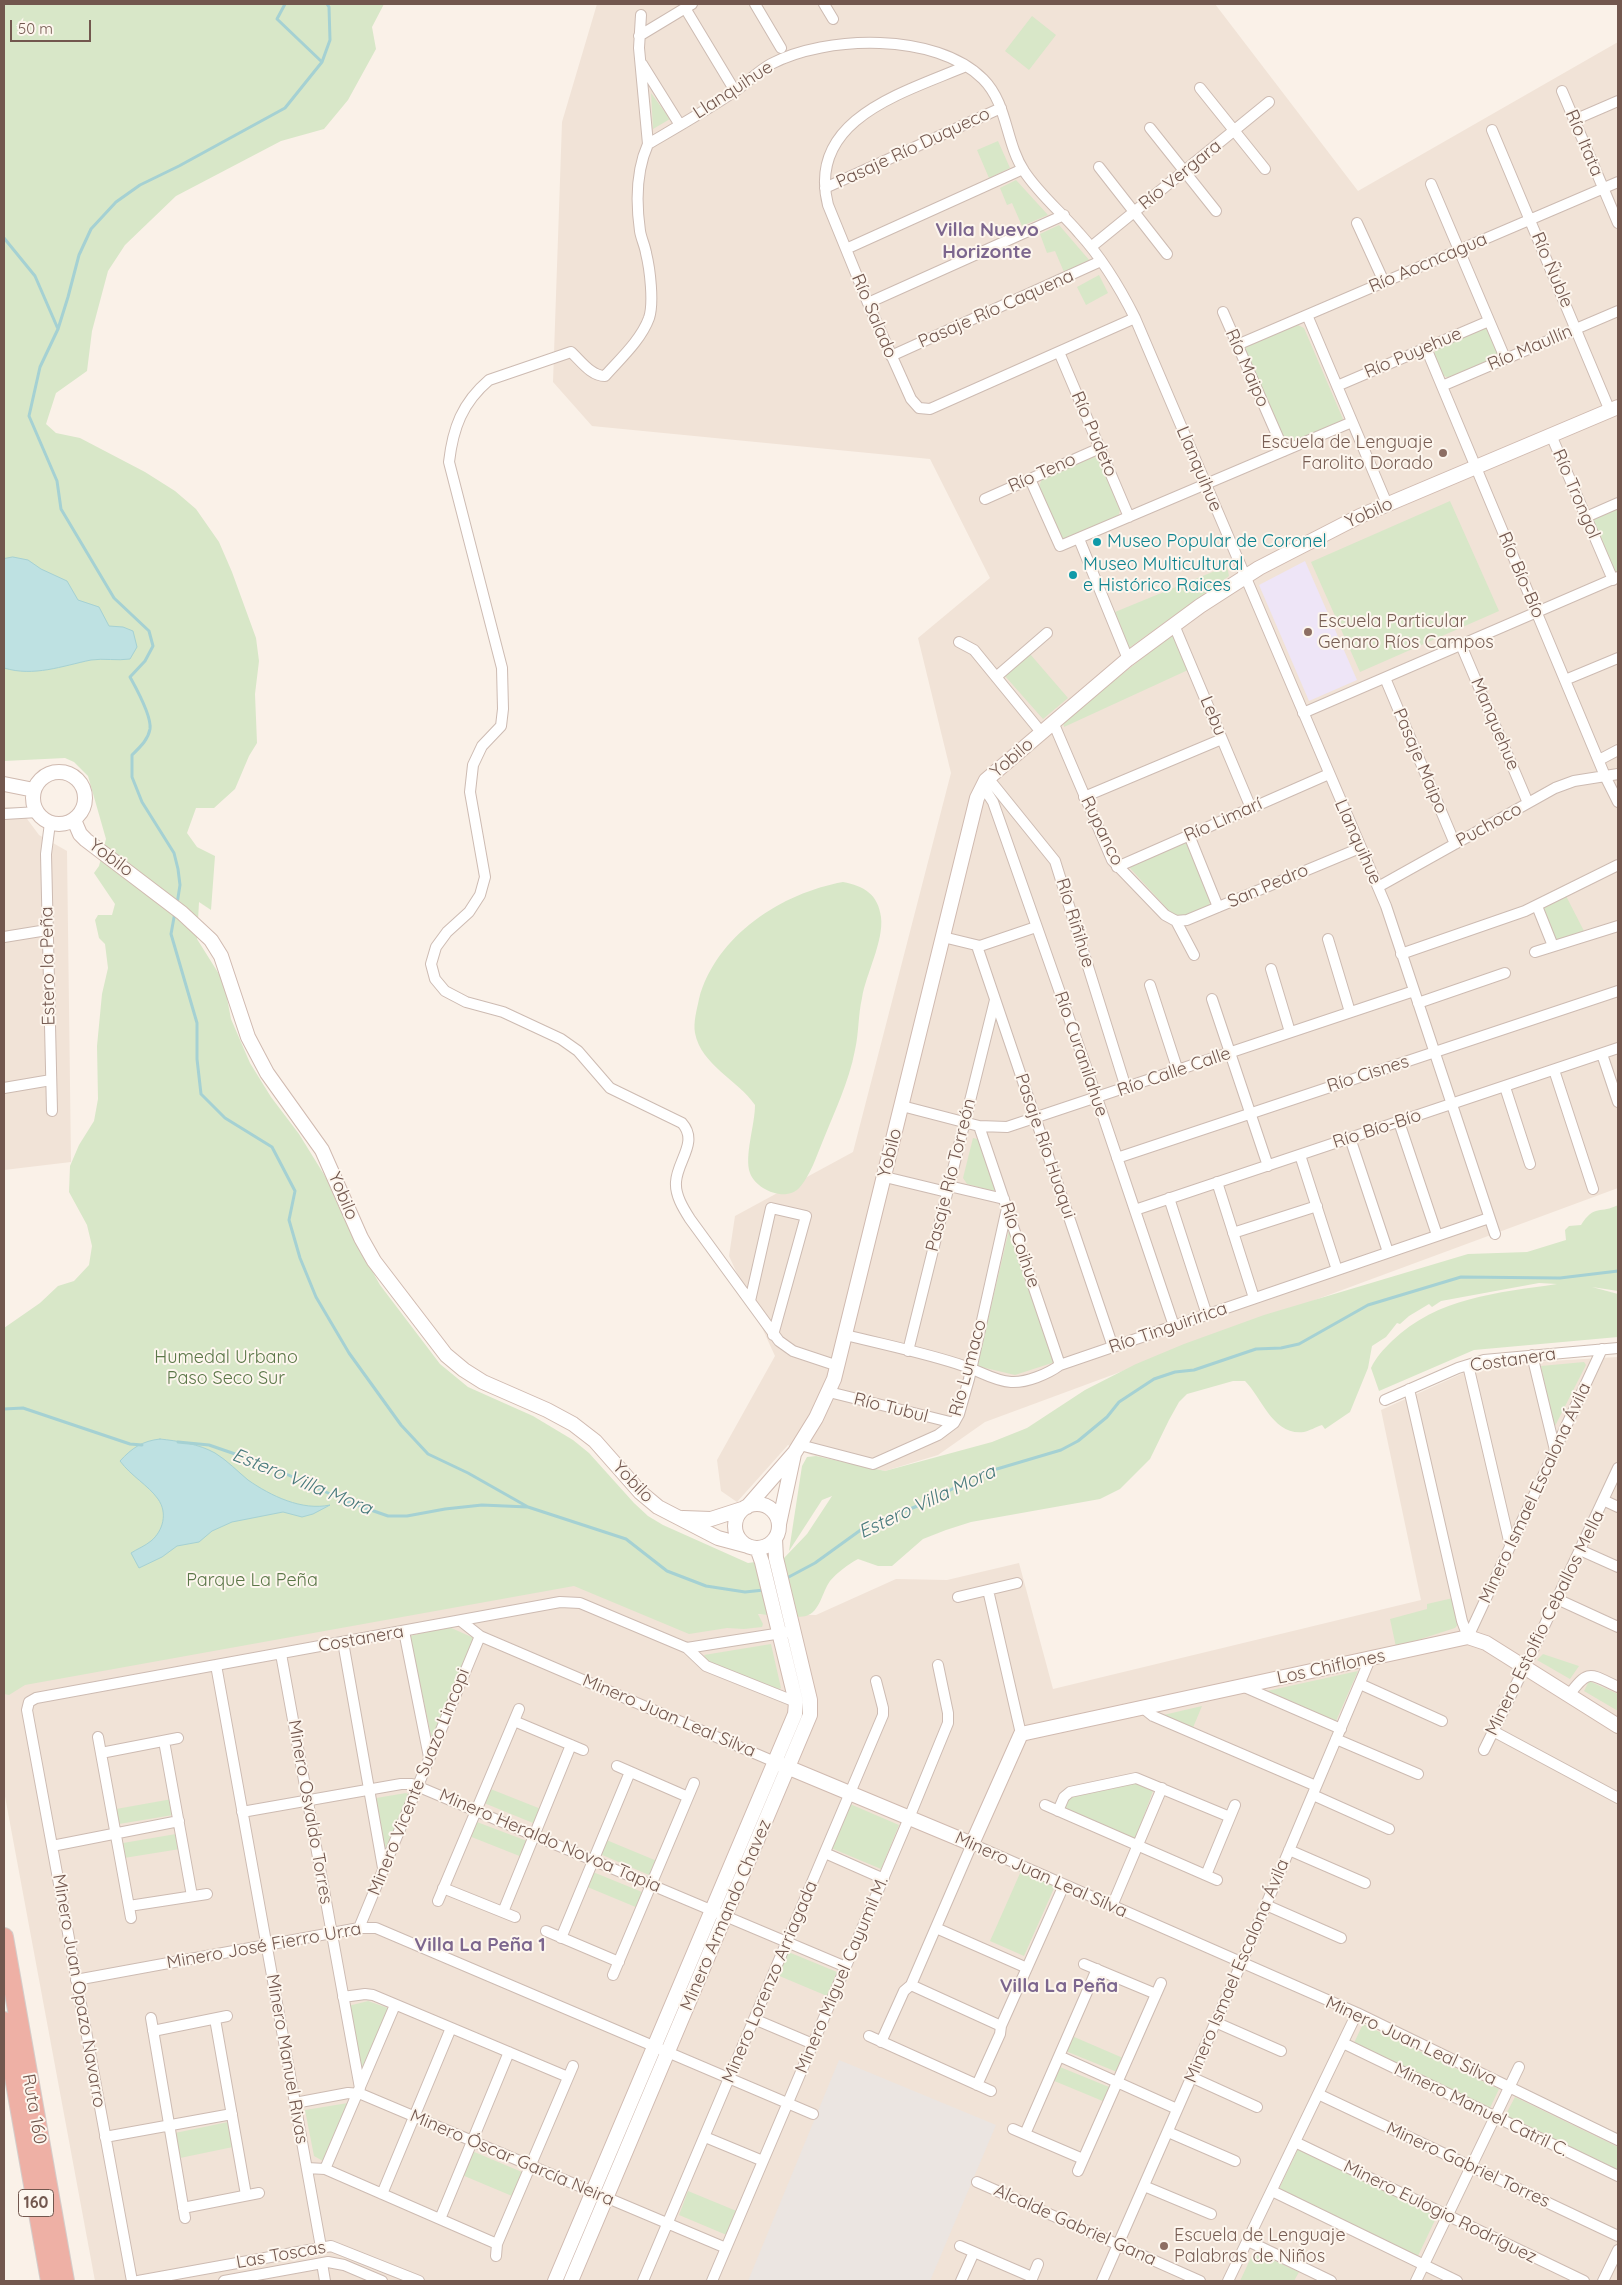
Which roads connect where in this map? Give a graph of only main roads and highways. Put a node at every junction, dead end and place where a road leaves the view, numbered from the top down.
1 (1614, 409) edge
2 (4, 784) edge
3 (34, 790) junction
4 (74, 820) junction
5 (797, 1449) junction
6 (744, 1508) junction
7 (674, 1516) junction
8 (779, 1524) junction
9 (775, 1539) junction
10 (752, 1547) junction
11 (1618, 1726) edge
12 (775, 1762) junction
13 (789, 1768) junction
14 (972, 1844) joint
15 (4, 1937) edge
16 (4, 2021) edge
17 (50, 2281) edge
18 (65, 2281) edge
19 (555, 2281) edge
20 (571, 2281) edge

1 - 5 main road, Yobilo
2 - 3 main road
3 - 4 main road
3 - 4 main road
4 - 7 main road, Yobilo
5 - 6 main road, Yobilo
5 - 8 main road, Yobilo
6 - 7 main road, Yobilo
6 - 8 main road, Yobilo
6 - 10 main road, Yobilo
7 - 10 main road, Yobilo
8 - 9 main road, Yobilo
9 - 10 main road
9 - 13 main road, Minero Armando Chavez
10 - 12 main road, Minero Armando Chavez
11 - 14 main road, Los Chiflones
12 - 13 main road, Minero Juan Leal Silva
12 - 19 main road, Minero Armando Chavez
13 - 14 main road, Minero Juan Leal Silva
13 - 20 main road, Minero Armando Chavez
15 - 18 highway, Ruta 160 / 160
16 - 17 highway, Ruta 160 / 160

